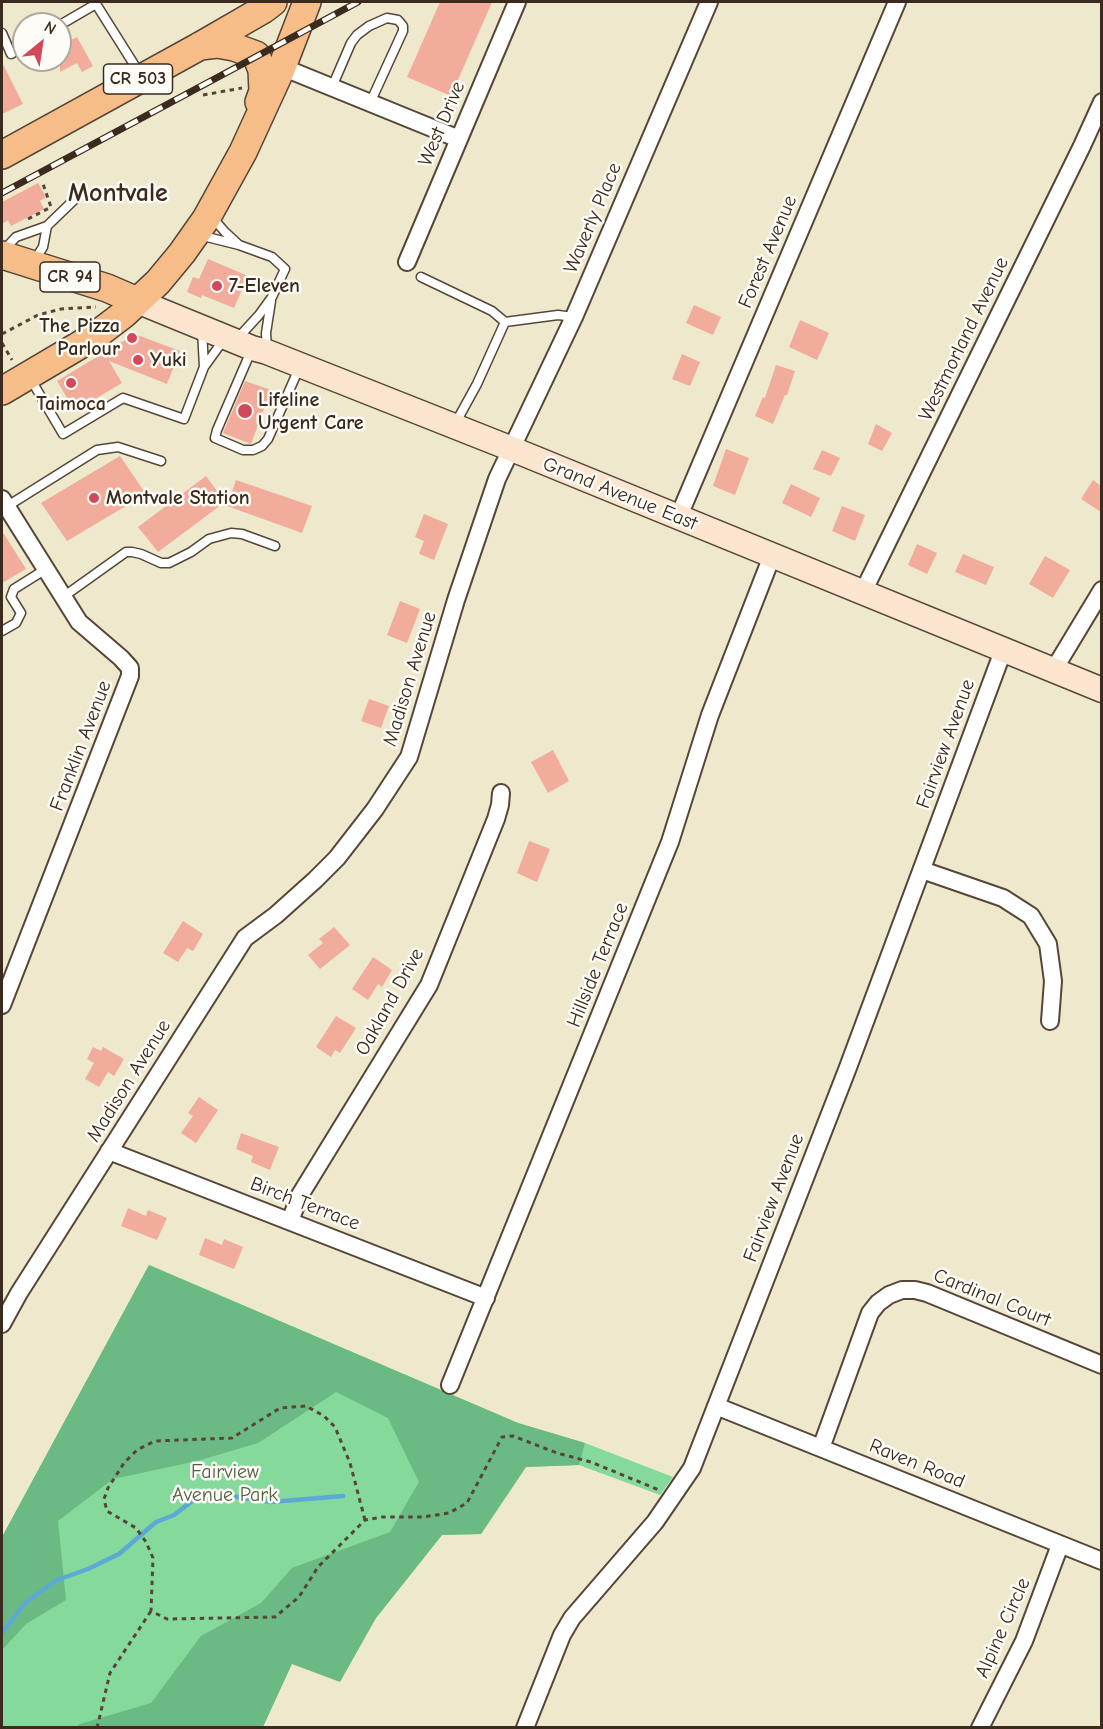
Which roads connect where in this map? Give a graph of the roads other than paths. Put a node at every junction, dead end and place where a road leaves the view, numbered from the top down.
1 (273, 2) edge
2 (307, 2) edge
3 (517, 2) edge
4 (709, 2) edge
5 (897, 2) edge
6 (72, 18) edge
7 (2, 33) edge
8 (200, 46) junction
9 (12, 54) edge
10 (255, 56) junction
11 (282, 67) junction
12 (142, 77) junction
13 (332, 87) junction
14 (1101, 102) edge
15 (370, 103) junction
16 (459, 139) junction
17 (7, 149) edge
18 (243, 152) junction
19 (75, 199) dead end
20 (202, 224) junction
21 (47, 226) junction
22 (239, 245) junction
23 (2, 254) edge
24 (407, 262) dead end
25 (31, 265) junction
26 (421, 277) dead end
27 (272, 297) junction
28 (137, 301) junction
29 (574, 317) junction
30 (505, 322) junction
31 (202, 327) junction
32 (245, 345) junction
33 (300, 366) junction
34 (204, 367) junction
35 (20, 368) junction
36 (2, 391) edge
37 (453, 427) junction
38 (512, 449) junction
39 (161, 461) dead end
40 (4, 503) edge
41 (678, 518) junction
42 (275, 546) dead end
43 (772, 556) junction
44 (46, 569) junction
45 (1101, 590) edge
46 (862, 594) junction
47 (63, 597) junction
48 (2, 632) edge
49 (1003, 651) junction
50 (1053, 671) junction
51 (1101, 690) edge
52 (501, 793) dead end
53 (922, 870) junction
54 (2, 1005) edge
55 (1050, 1022) dead end
56 (110, 1151) junction
57 (290, 1221) junction
58 (486, 1298) junction
59 (2, 1323) edge
60 (1101, 1365) edge
61 (450, 1385) dead end
62 (716, 1406) junction
63 (821, 1448) junction
64 (1060, 1545) junction
65 (1101, 1561) edge
66 (525, 1728) edge
67 (980, 1728) edge

1 - 8 main road, CR 503
2 - 11 main road
3 - 16 street, West Drive
4 - 29 street, Waverly Place
5 - 41 street, Forest Avenue
6 - 12 lane
7 - 9 lane
8 - 10 main road
8 - 12 main road, CR 503
10 - 11 main road
10 - 18 main road
11 - 13 street
11 - 18 main road
12 - 17 main road, CR 503
13 - 15 street
13 - 15 lane
14 - 46 street, Westmorland Avenue
15 - 16 street
16 - 24 street, West Drive
18 - 20 main road
19 - 21 lane
20 - 22 lane
20 - 22 lane
20 - 28 main road
21 - 23 lane
21 - 25 lane
22 - 27 lane
23 - 25 main road, CR 94
25 - 28 main road, CR 94
26 - 30 lane
27 - 32 lane
27 - 32 lane
28 - 31 main road, Grand Avenue East / CR 94
28 - 35 main road
29 - 30 lane
29 - 38 street, Waverly Place
30 - 37 lane
31 - 32 main road, Grand Avenue East / CR 94
31 - 34 lane
32 - 33 main road, Grand Avenue East / CR 94
32 - 33 lane
32 - 34 lane
33 - 37 main road, Grand Avenue East / CR 94
34 - 35 lane
35 - 36 main road
37 - 38 main road, Grand Avenue East / CR 94
38 - 41 main road, Grand Avenue East / CR 94
38 - 56 street, Madison Avenue
39 - 40 lane
40 - 44 street, Franklin Avenue
41 - 43 main road, Grand Avenue East / CR 94
42 - 47 lane
43 - 46 main road, Grand Avenue East / CR 94
43 - 58 street, Hillside Terrace
44 - 47 street, Franklin Avenue
44 - 48 lane
45 - 50 street
46 - 49 main road, Grand Avenue East / CR 94
47 - 54 street, Franklin Avenue
49 - 50 main road, Grand Avenue East / CR 94
49 - 53 street, Fairview Avenue
50 - 51 main road, Grand Avenue East / CR 94
52 - 57 street, Oakland Drive
53 - 55 street
53 - 62 street, Fairview Avenue
56 - 57 street, Birch Terrace
56 - 59 street, Madison Avenue
57 - 58 street, Birch Terrace
58 - 61 street, Hillside Terrace
60 - 63 street, Cardinal Court
62 - 63 street, Raven Road
62 - 66 street, Fairview Avenue
63 - 64 street, Raven Road
64 - 65 street, Raven Road
64 - 67 street, Alpine Circle

